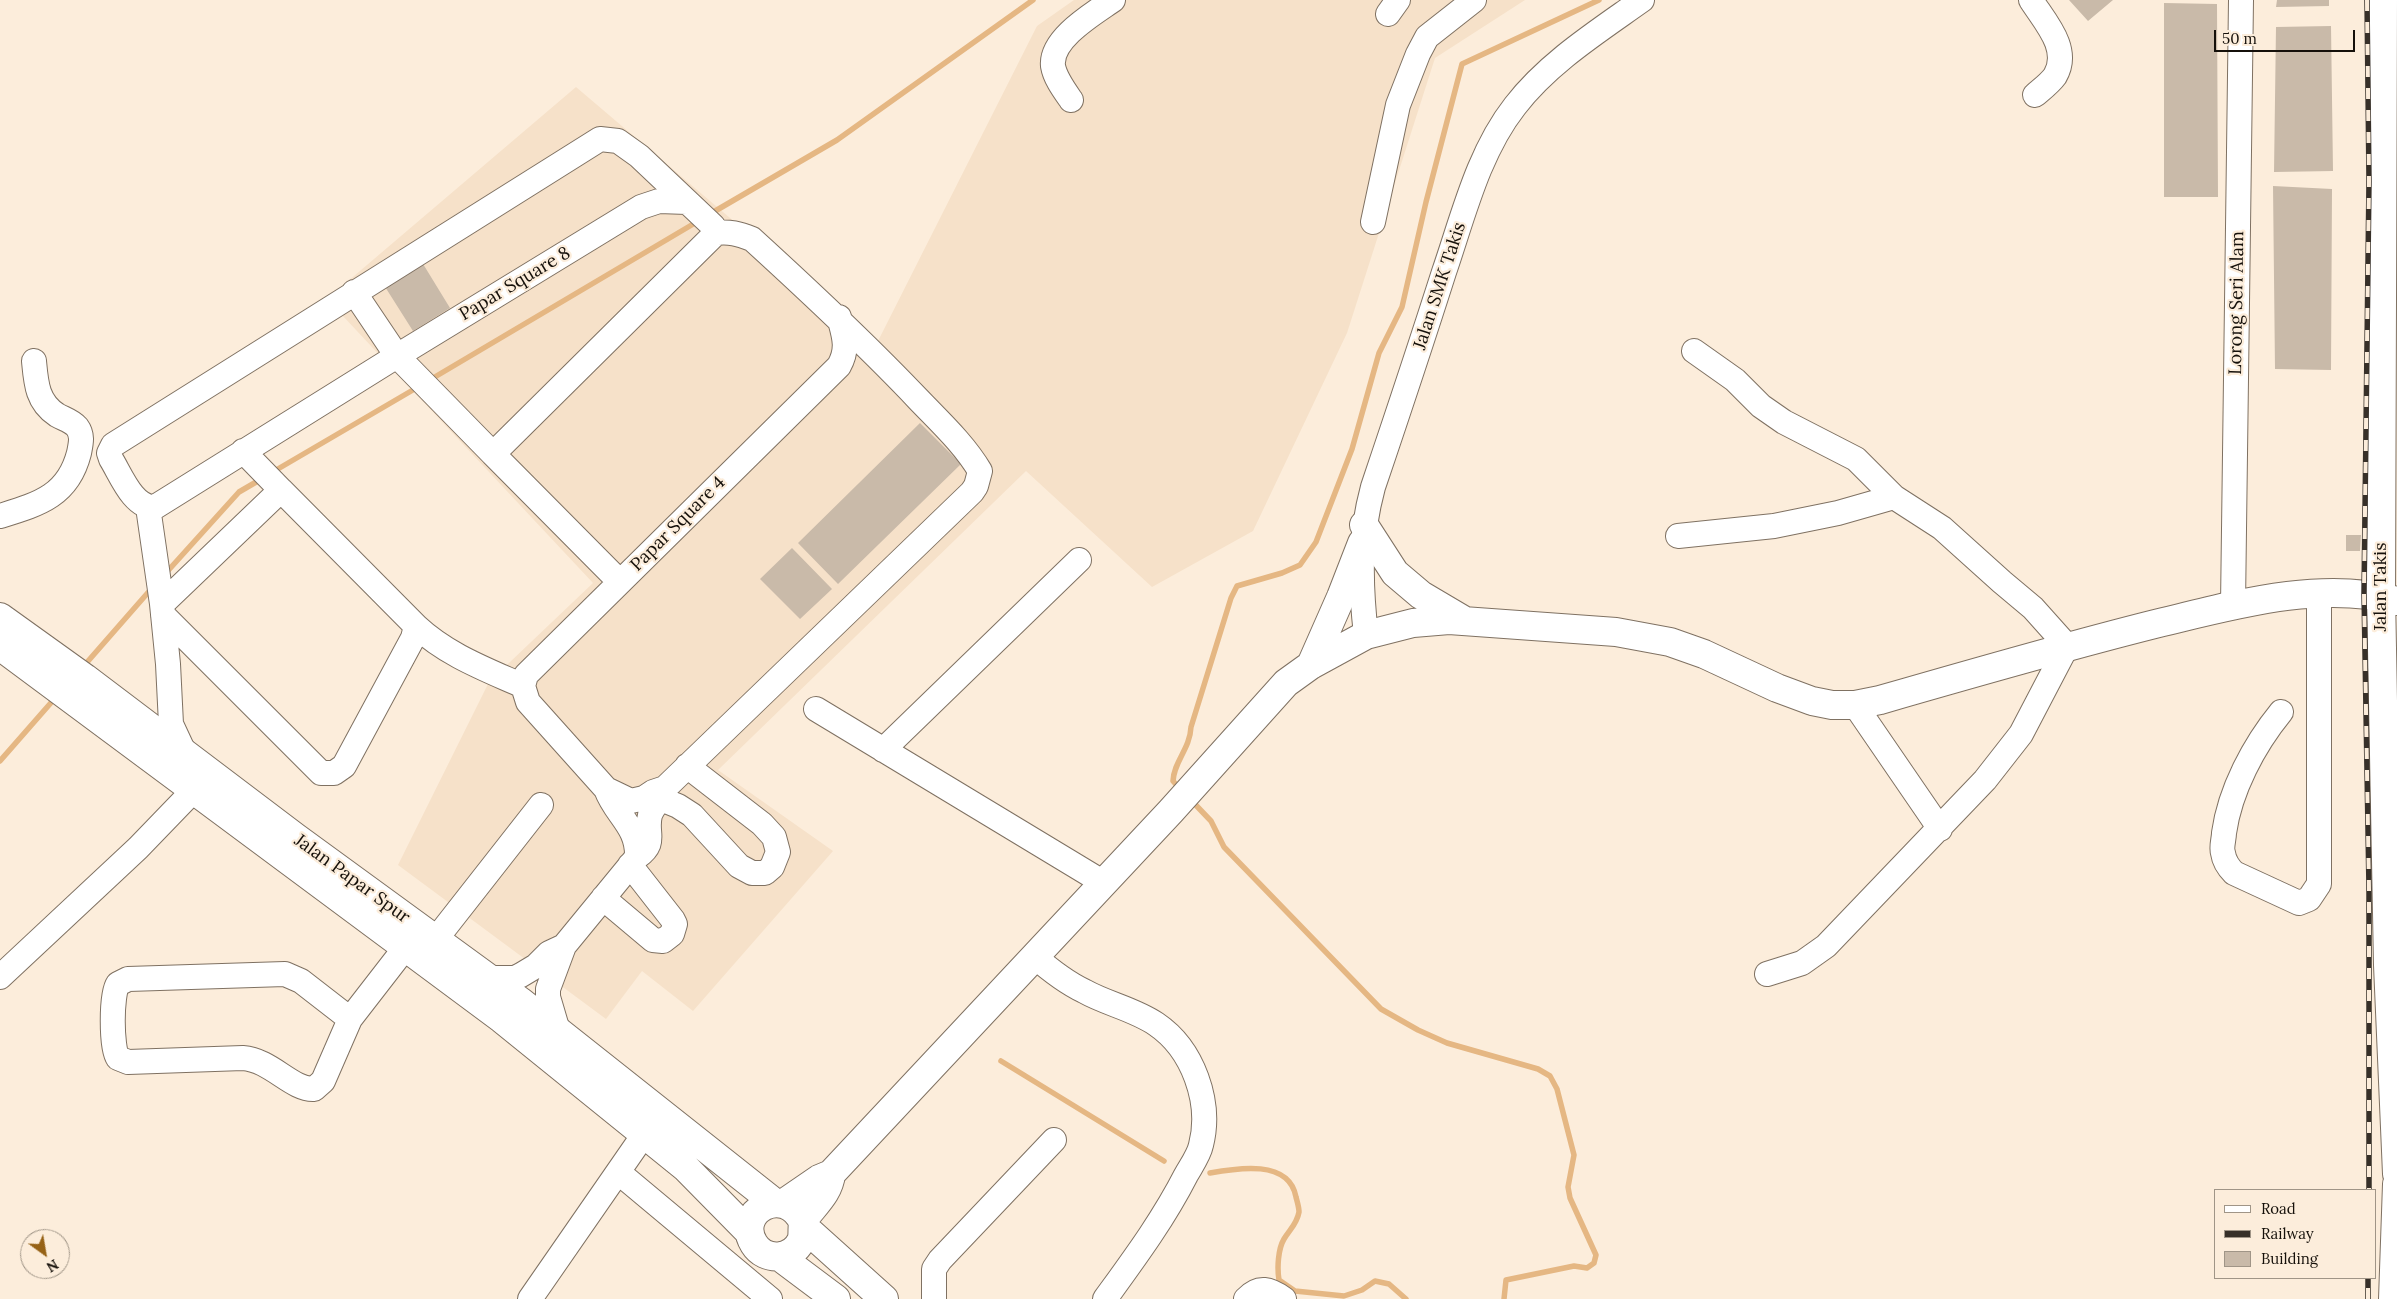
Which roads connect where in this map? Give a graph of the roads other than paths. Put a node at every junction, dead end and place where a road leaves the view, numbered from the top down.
1 (1112, 0) edge
2 (1474, 0) edge
3 (1642, 0) edge
4 (2031, 0) edge
5 (2241, 0) edge
6 (2383, 0) edge
7 (2035, 95) dead end
8 (1071, 100) dead end
9 (639, 156) junction
10 (633, 212) junction
11 (2390, 214) edge
12 (703, 218) junction
13 (1373, 222) dead end
14 (354, 292) junction
15 (839, 318) junction
16 (2390, 346) edge
17 (1694, 351) dead end
18 (397, 356) junction
19 (34, 361) dead end
20 (839, 366) junction
21 (887, 366) junction
22 (244, 452) junction
23 (492, 454) junction
24 (276, 485) junction
25 (1894, 497) junction
26 (148, 507) junction
27 (0, 516) edge
28 (1363, 534) junction
29 (1678, 536) dead end
30 (1079, 560) dead end
31 (619, 581) junction
32 (2319, 594) junction
33 (2389, 598) edge
34 (162, 603) junction
35 (2232, 606) junction
36 (0, 617) edge
37 (1465, 621) junction
38 (416, 626) junction
39 (1366, 635) junction
40 (0, 646) edge
41 (2067, 646) junction
42 (1311, 664) junction
43 (70, 682) junction
44 (523, 686) junction
45 (1855, 705) junction
46 (816, 709) dead end
47 (2281, 712) dead end
48 (882, 750) junction
49 (184, 752) junction
50 (687, 766) junction
51 (606, 788) junction
52 (194, 790) junction
53 (663, 794) junction
54 (541, 805) dead end
55 (1940, 829) junction
56 (633, 861) junction
57 (1104, 882) junction
58 (603, 898) junction
59 (436, 939) junction
60 (564, 946) junction
61 (405, 948) junction
62 (1034, 956) junction
63 (1767, 974) dead end
64 (0, 977) edge
65 (488, 978) junction
66 (350, 1019) junction
67 (558, 1031) junction
68 (644, 1133) junction
69 (1054, 1140) dead end
70 (618, 1172) junction
71 (2397, 1174) edge
72 (2397, 1184) edge
73 (791, 1214) junction
74 (750, 1232) junction
75 (780, 1257) junction
76 (530, 1299) edge
77 (770, 1299) edge
78 (836, 1299) edge
79 (884, 1299) edge
80 (934, 1299) edge
81 (1105, 1299) edge
82 (1246, 1299) edge
83 (1284, 1299) edge
84 (2393, 1299) edge

1 - 8 street
2 - 13 street
3 - 28 street, Jalan SMK Takis
4 - 7 street
5 - 35 street, Lorong Seri Alam
6 - 11 main road, Jalan Takis
9 - 10 street
9 - 12 street
9 - 14 street
10 - 12 street, Papar Square 8
10 - 18 street, Papar Square 8
11 - 16 main road, Jalan Takis
12 - 15 street, Papar Square 8
12 - 23 street
14 - 18 street
14 - 26 street
15 - 20 street, Papar Square 4
15 - 21 street, Papar Square 8
16 - 33 main road, Jalan Takis
17 - 25 street
18 - 22 street, Papar Square 8
18 - 23 street
19 - 27 street
20 - 21 street, Papar Square 4
20 - 31 street, Papar Square 4
21 - 50 street, Papar Square 8
22 - 24 street
22 - 26 street, Papar Square 8
23 - 31 street
24 - 34 street
24 - 38 street
25 - 29 street
25 - 41 street
26 - 34 street
28 - 37 main road
28 - 39 street, Jalan SMK Takis
28 - 42 main road
30 - 48 street
31 - 44 street, Papar Square 4
32 - 33 main road
32 - 35 main road
32 - 47 street
33 - 71 main road, Jalan Takis
34 - 38 street
34 - 49 street
35 - 41 main road
36 - 43 main road, Jalan Papar Spur
37 - 39 main road
37 - 45 main road
38 - 44 street
39 - 42 main road
40 - 43 main road
41 - 45 main road
41 - 55 street
42 - 57 main road
43 - 49 main road, Jalan Papar Spur
43 - 52 main road
44 - 51 street
45 - 55 street
46 - 48 street
48 - 57 street
49 - 59 main road, Jalan Papar Spur
50 - 53 street, Papar Square 8
50 - 53 street
51 - 53 street
51 - 56 street
52 - 61 main road
52 - 64 street
53 - 56 street
54 - 59 street
55 - 63 street
56 - 58 street
56 - 58 street
57 - 62 main road
58 - 60 street
59 - 65 main road, Jalan Papar Spur
60 - 65 street
60 - 67 street
61 - 66 street
61 - 68 main road
62 - 73 main road
62 - 81 street
65 - 67 main road, Jalan Papar Spur
66 - 66 street
67 - 73 main road, Jalan Papar Spur
68 - 70 street
68 - 74 main road
69 - 80 street
70 - 76 street
70 - 77 street
72 - 84 main road
73 - 74 main road
73 - 75 main road
73 - 79 main road, Jalan Papar Spur
74 - 75 main road
75 - 78 main road
82 - 83 street

